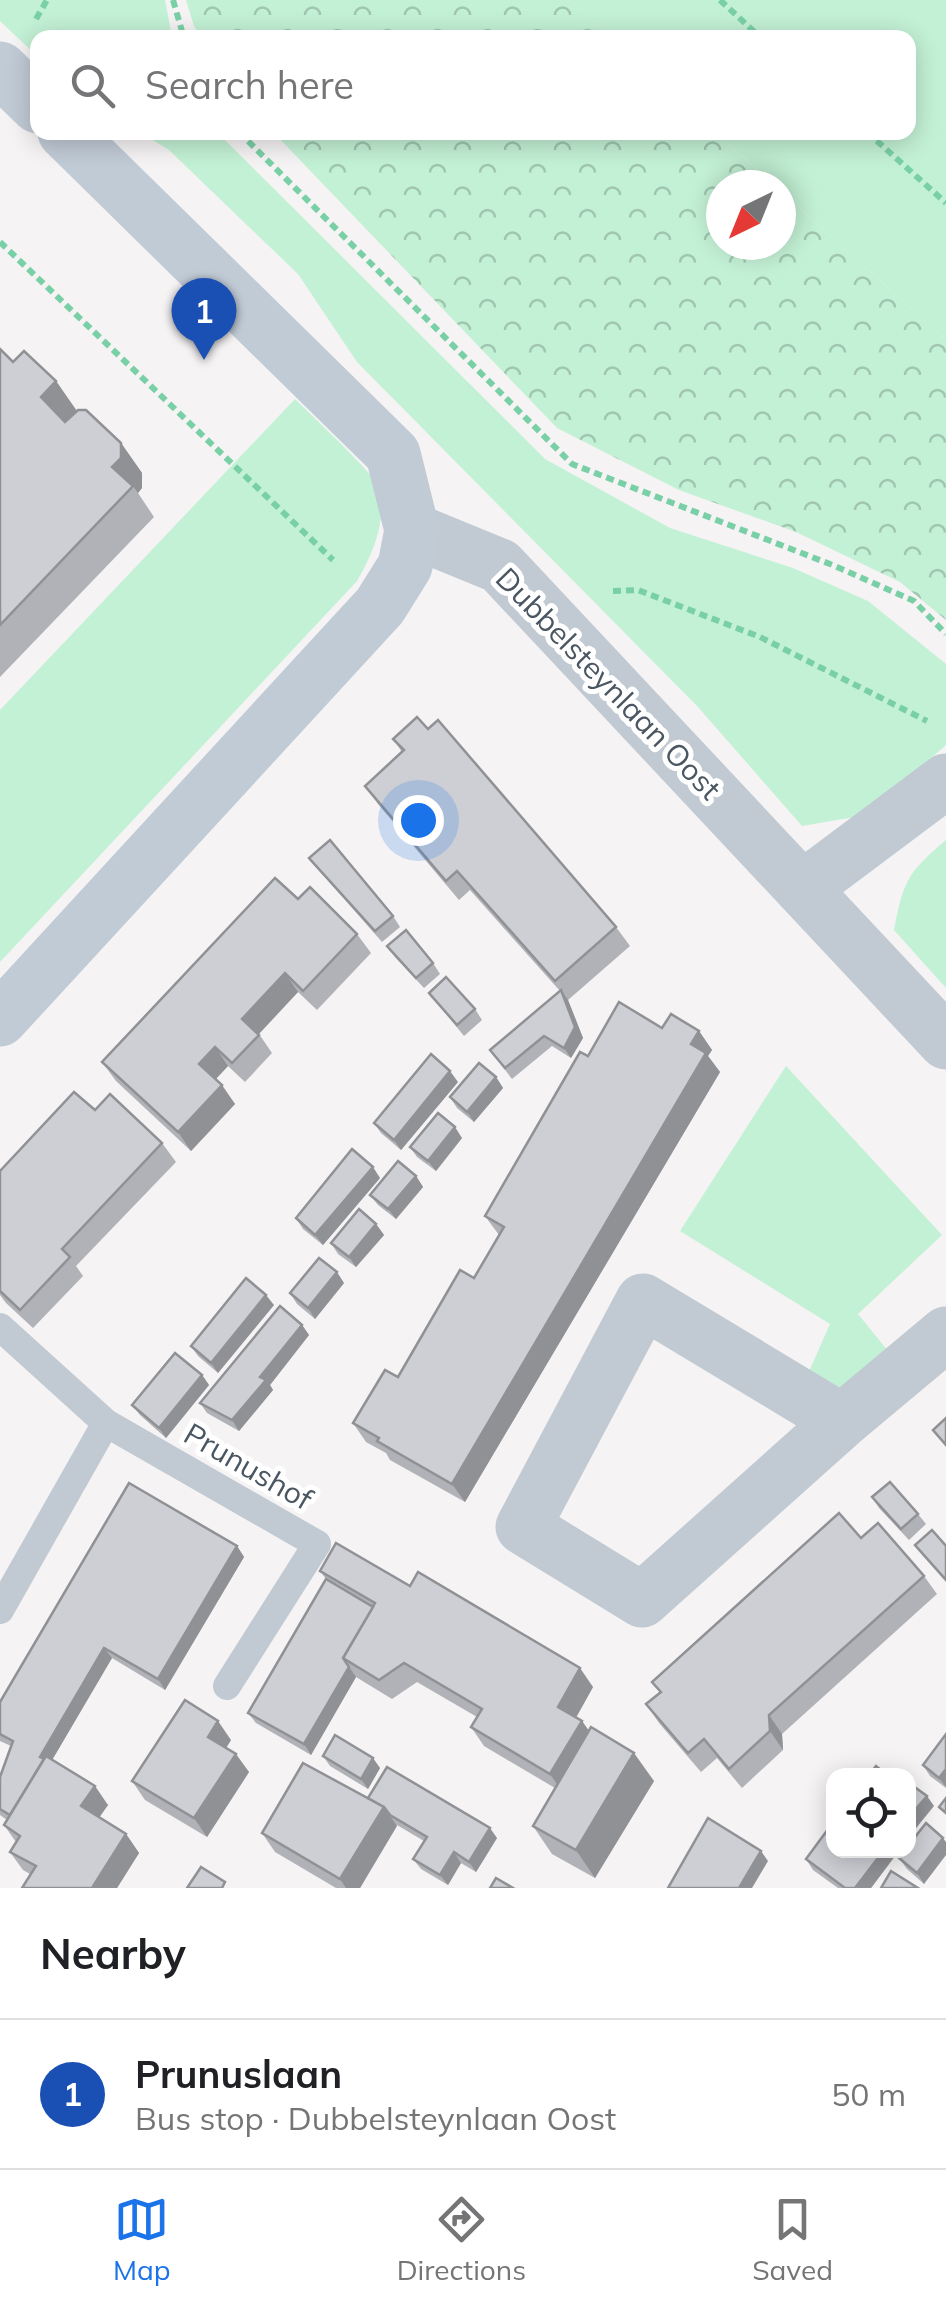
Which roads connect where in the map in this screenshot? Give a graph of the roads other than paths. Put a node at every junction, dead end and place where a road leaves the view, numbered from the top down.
1 (0, 69) edge
2 (30, 98) edge
3 (72, 140) edge
4 (412, 530) junction
5 (946, 781) edge
6 (803, 888) junction
7 (0, 1019) edge
8 (946, 1042) edge
9 (0, 1327) edge
10 (946, 1334) edge
11 (842, 1421) junction
12 (106, 1423) junction
13 (0, 1610) edge
14 (227, 1686) dead end

1 - 2 street
3 - 4 street
4 - 6 street, Dubbelsteynlaan Oost
4 - 7 street
5 - 6 street
6 - 8 street, Dubbelsteynlaan Oost
9 - 12 lane, Prunushof
10 - 11 street
11 - 11 street
12 - 13 lane
12 - 14 lane, Prunushof

